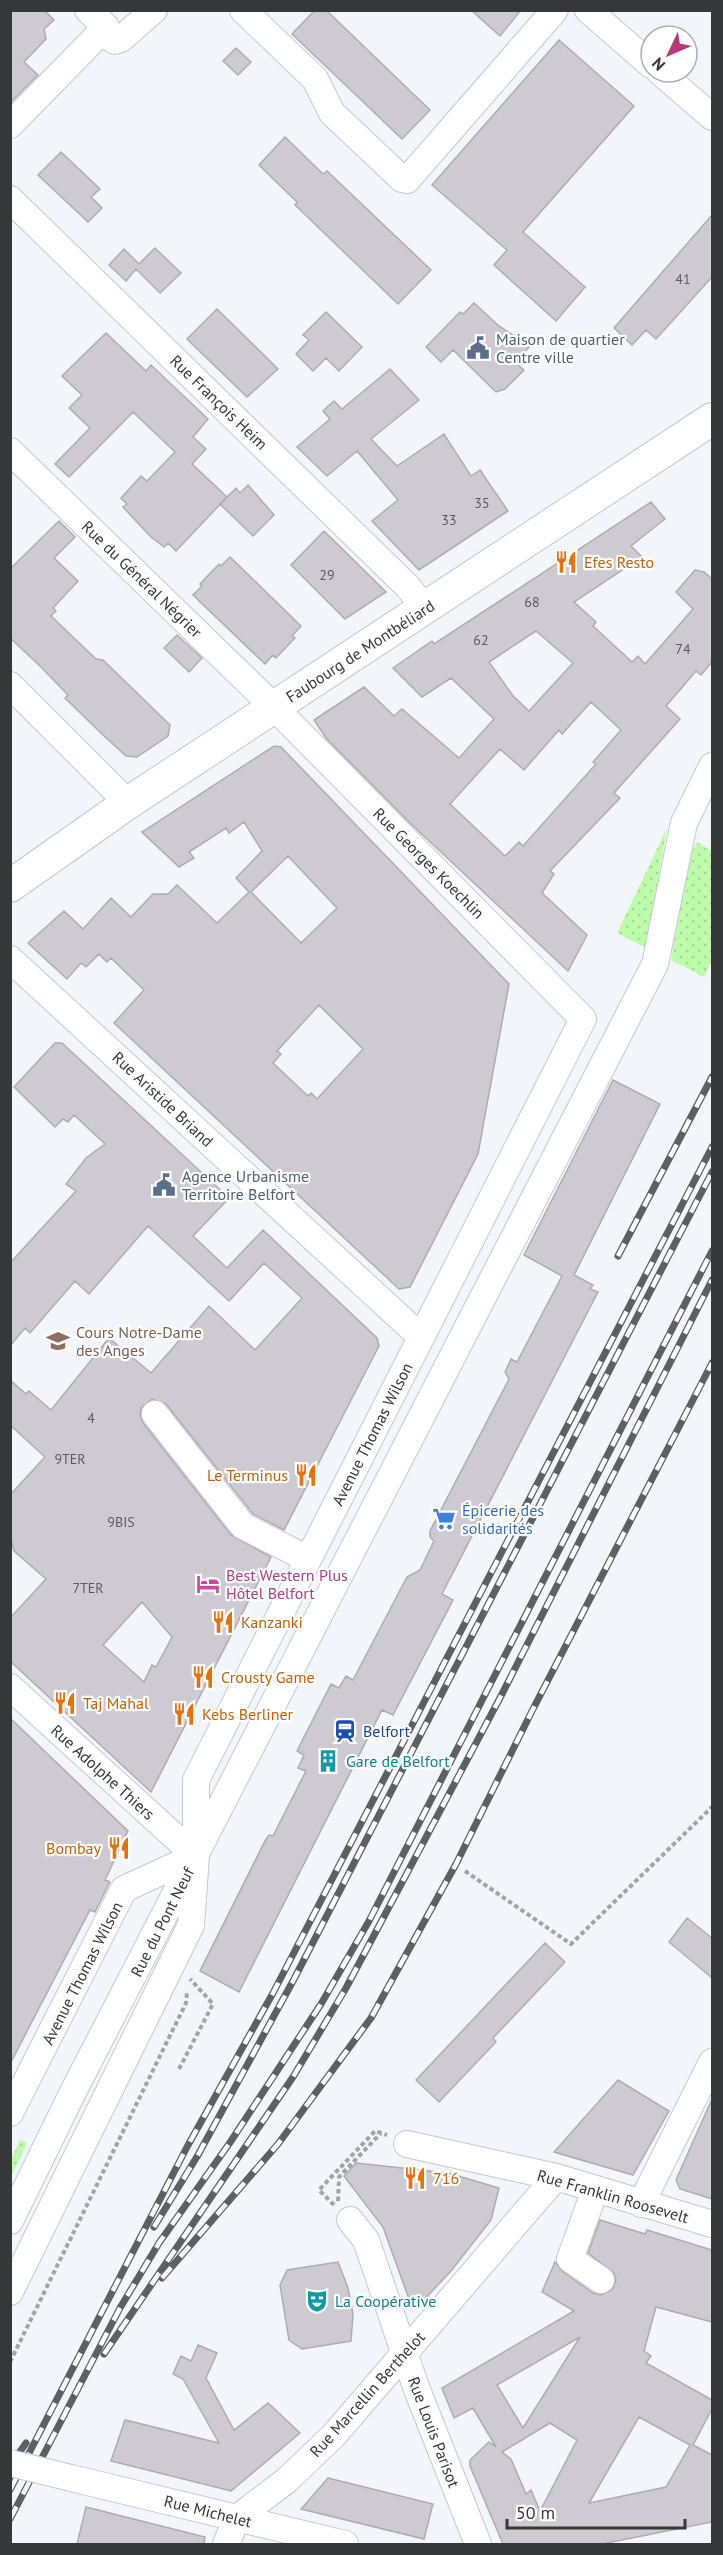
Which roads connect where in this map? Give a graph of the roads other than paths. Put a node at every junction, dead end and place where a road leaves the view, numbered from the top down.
1 (88, 10) edge
2 (154, 10) edge
3 (243, 10) edge
4 (555, 10) edge
5 (588, 10) edge
6 (101, 32) junction
7 (639, 55) edge
8 (674, 84) edge
9 (712, 117) edge
10 (10, 125) edge
11 (10, 199) edge
12 (712, 419) edge
13 (10, 451) edge
14 (425, 608) junction
15 (10, 685) edge
16 (274, 707) junction
17 (712, 766) edge
18 (128, 804) junction
19 (10, 886) edge
20 (10, 959) edge
21 (583, 1019) joint
22 (422, 1337) junction
23 (155, 1414) dead end
24 (308, 1559) junction
25 (10, 1687) edge
26 (196, 1856) junction
27 (710, 2075) edge
28 (14, 2097) edge
29 (407, 2144) dead end
30 (556, 2177) junction
31 (595, 2190) junction
32 (641, 2204) junction
33 (344, 2214) road end
34 (10, 2222) edge
35 (712, 2224) edge
36 (601, 2280) dead end
37 (10, 2292) edge
38 (404, 2353) junction
39 (10, 2463) edge
40 (237, 2518) junction
41 (226, 2544) edge
42 (345, 2544) edge
43 (478, 2544) edge

1 - 6 street
2 - 6 street
3 - 4 street
5 - 7 street
6 - 10 street
8 - 9 street
11 - 14 street, Rue François Heim
12 - 14 main road, Faubourg de Montbéliard
13 - 16 street, Rue du Général Négrier
14 - 16 main road, Faubourg de Montbéliard
15 - 18 street
16 - 18 main road, Faubourg de Montbéliard
16 - 21 street, Rue Georges Koechlin
17 - 26 street
18 - 19 main road, Faubourg de Montbéliard
20 - 22 street, Rue Aristide Briand
21 - 22 street, Avenue Thomas Wilson
22 - 24 street, Avenue Thomas Wilson
23 - 24 street
24 - 26 street, Avenue Thomas Wilson
25 - 26 street, Rue Adolphe Thiers
26 - 28 street, Avenue Thomas Wilson
26 - 34 street, Rue du Pont Neuf
26 - 37 street, Rue du Pont Neuf
27 - 32 street
29 - 30 street, Rue Franklin Roosevelt
30 - 31 street, Rue Franklin Roosevelt
30 - 38 street, Rue Marcellin Berthelot
31 - 32 street, Rue Franklin Roosevelt
31 - 36 street
32 - 35 street, Rue Franklin Roosevelt
33 - 38 street, Rue Louis Parisot
38 - 40 street, Rue Marcellin Berthelot
38 - 43 street, Rue Louis Parisot
39 - 40 street, Rue Michelet, bridge
40 - 41 street
40 - 42 street, Rue Michelet

